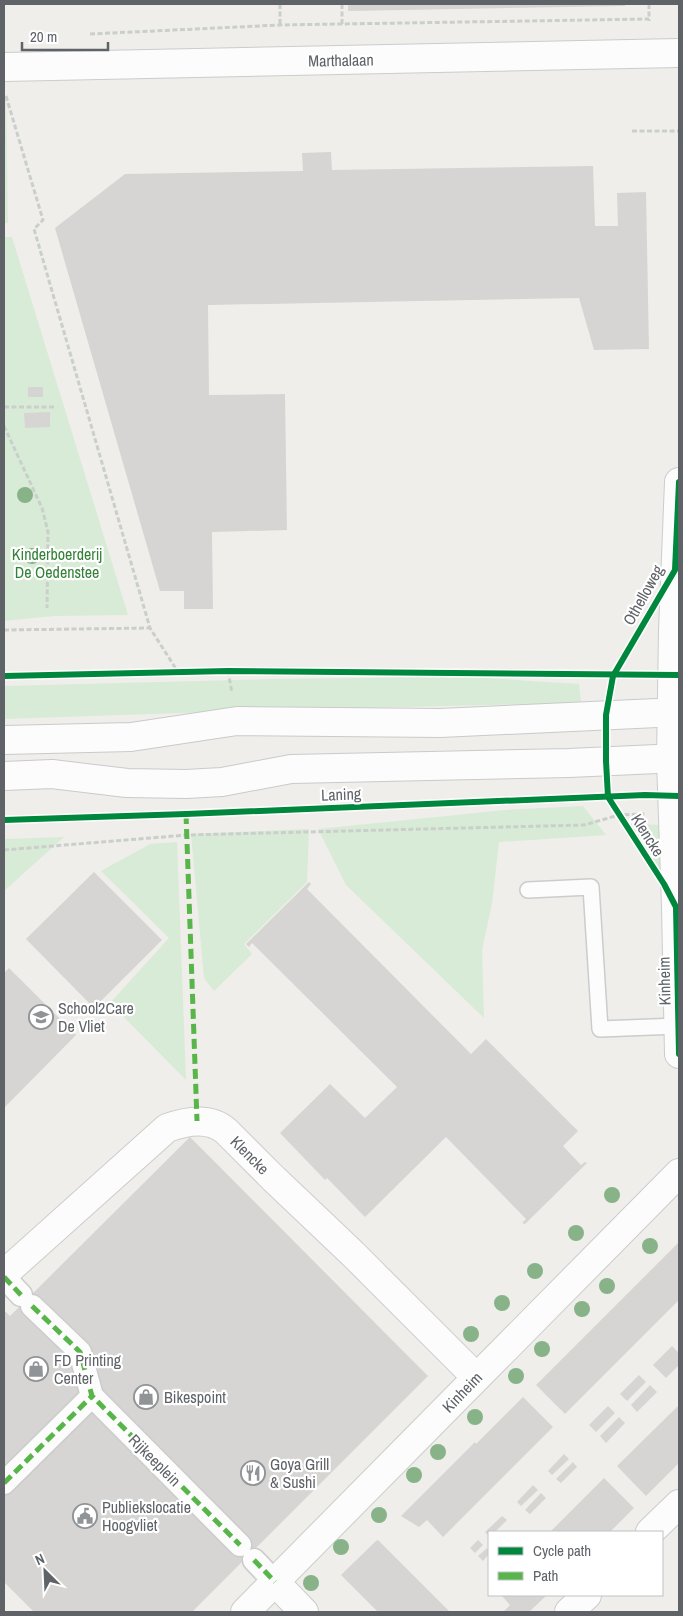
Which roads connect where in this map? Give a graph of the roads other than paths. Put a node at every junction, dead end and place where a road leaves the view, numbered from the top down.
1 (679, 53) edge
2 (4, 67) edge
3 (679, 482) edge
4 (676, 712) edge
5 (4, 740) edge
6 (675, 758) edge
7 (4, 776) edge
8 (528, 890) dead end
9 (678, 997) edge
10 (678, 1026) junction
11 (679, 1054) edge
12 (679, 1173) edge
13 (4, 1276) edge
14 (476, 1377) junction
15 (92, 1396) junction
16 (4, 1483) edge
17 (679, 1504) edge
18 (651, 1531) edge
19 (275, 1582) junction
20 (586, 1596) edge
21 (245, 1612) edge
22 (304, 1612) edge
23 (569, 1612) edge

1 - 2 street, Marthalaan
3 - 4 street, Othelloweg
4 - 5 street
4 - 6 street, Kinheim
6 - 7 street, Laning
6 - 9 street, Kinheim
8 - 10 lane
9 - 10 street, Kinheim
10 - 11 street, Kinheim
12 - 14 street, Kinheim
13 - 14 street, Klencke
13 - 15 street, Rijkeeplein
14 - 19 street, Kinheim
15 - 16 street
15 - 19 street, Rijkeeplein
17 - 18 street
19 - 21 street, Kinheim
19 - 22 street
20 - 23 street

